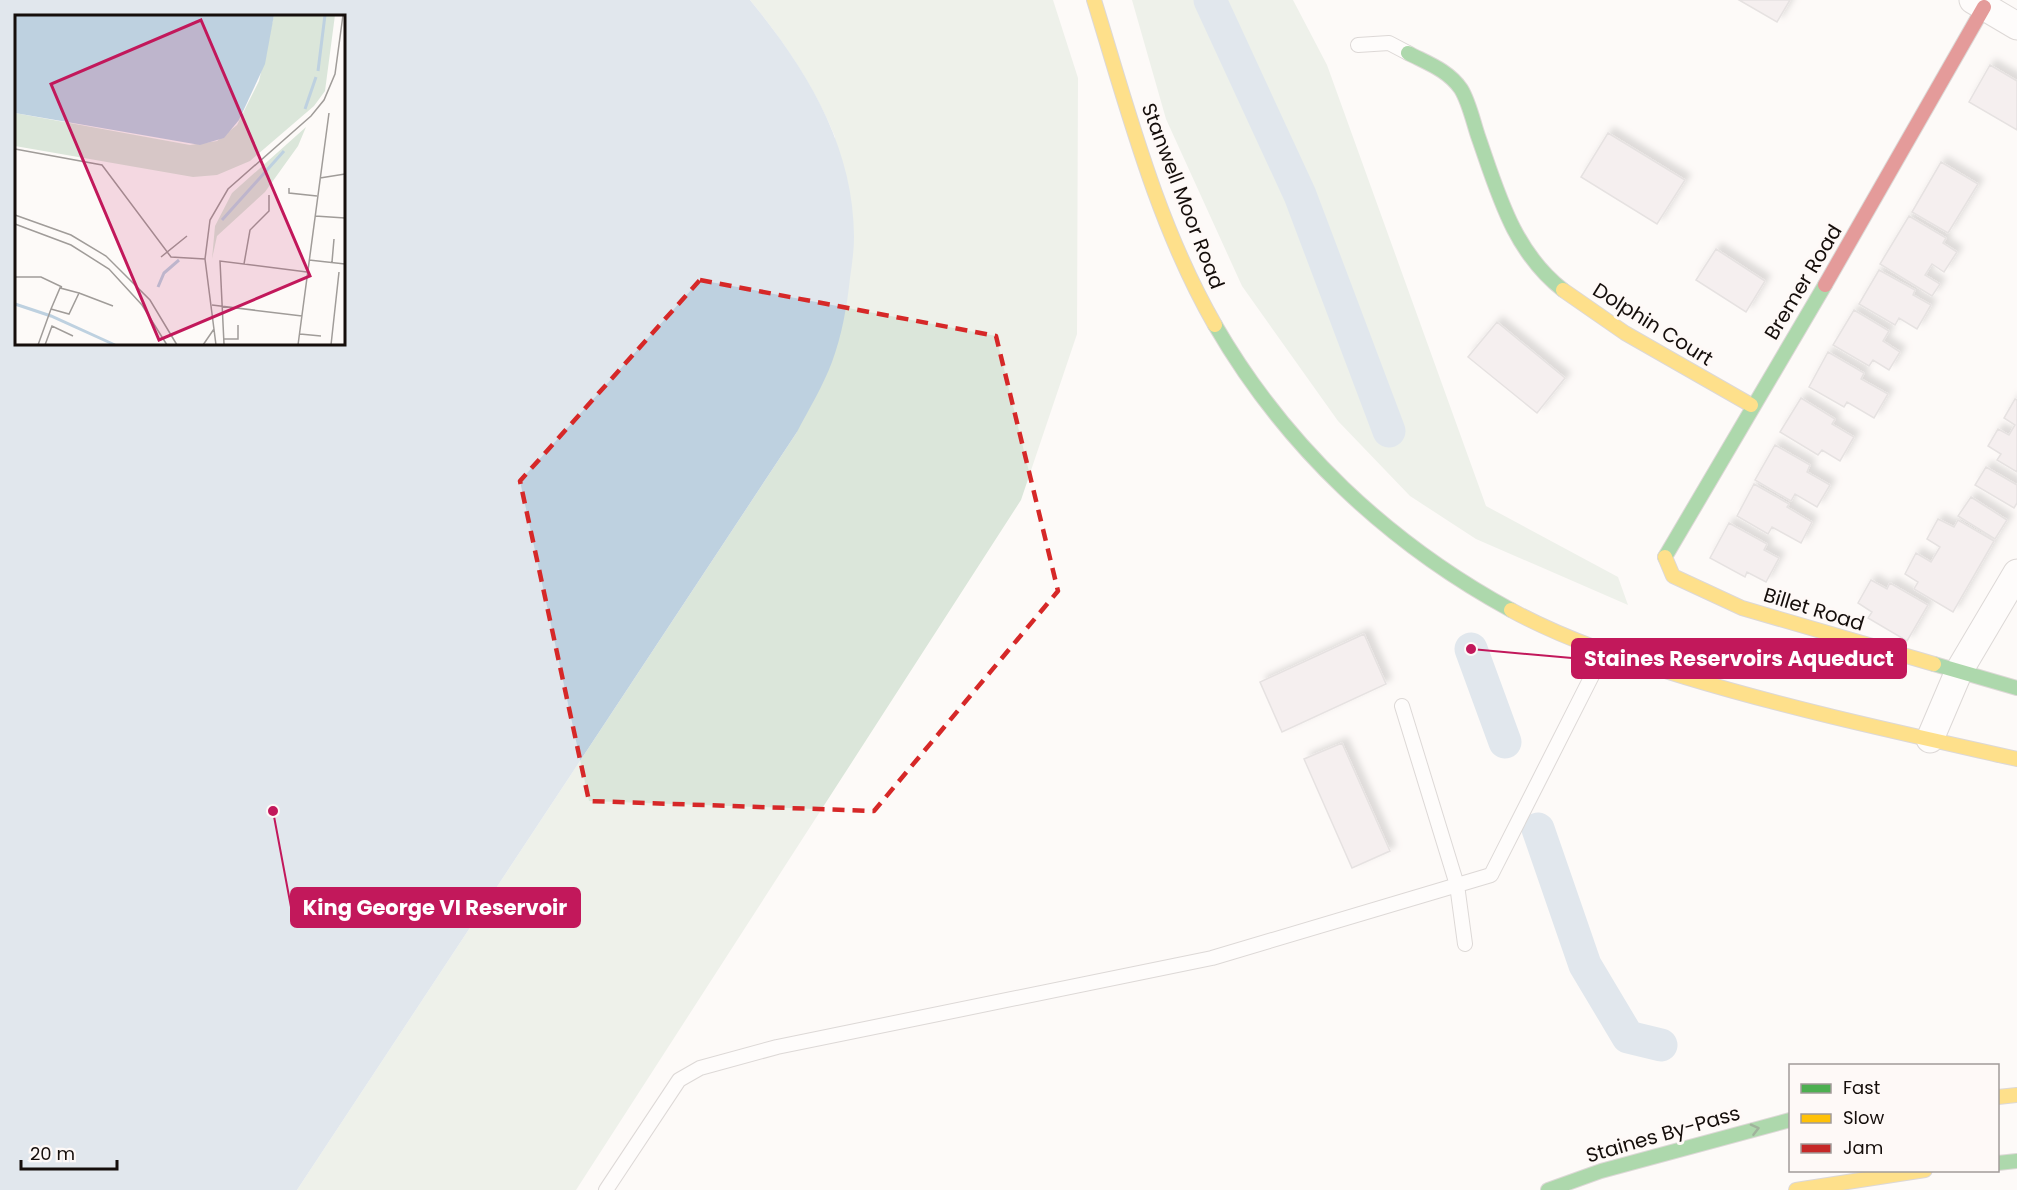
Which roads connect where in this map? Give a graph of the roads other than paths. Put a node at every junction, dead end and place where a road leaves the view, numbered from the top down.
1 (1094, 0) edge
2 (1978, 3) edge
3 (2017, 26) edge
4 (1359, 45) dead end
5 (1408, 53) joint
6 (1751, 405) junction
7 (2017, 573) edge
8 (1673, 576) joint
9 (1604, 652) junction
10 (1959, 671) junction
11 (2017, 688) edge
12 (1402, 706) dead end
13 (1930, 739) junction
14 (2017, 759) edge
15 (1457, 885) junction
16 (1465, 944) dead end
17 (2017, 1095) edge
18 (1999, 1097) edge
19 (1789, 1121) edge
20 (2017, 1161) edge
21 (1999, 1163) edge
22 (1912, 1172) edge
23 (606, 1190) edge
24 (1548, 1190) edge
25 (1796, 1190) edge

1 - 9 main road, Stanwell Moor Road
2 - 3 street
2 - 6 main road, Bremer Road
4 - 5 lane
5 - 6 main road, Dolphin Court
6 - 8 main road, Bremer Road
7 - 10 street
8 - 10 main road, Billet Road
9 - 13 main road, Stanwell Moor Road
9 - 15 lane
10 - 11 main road, Billet Road
10 - 13 street
12 - 15 lane
13 - 14 main road, Stanwell Moor Road
15 - 16 lane
15 - 23 lane
17 - 18 main road
24 -> 19 main road, Staines By-Pass
20 - 21 main road
22 - 25 main road

